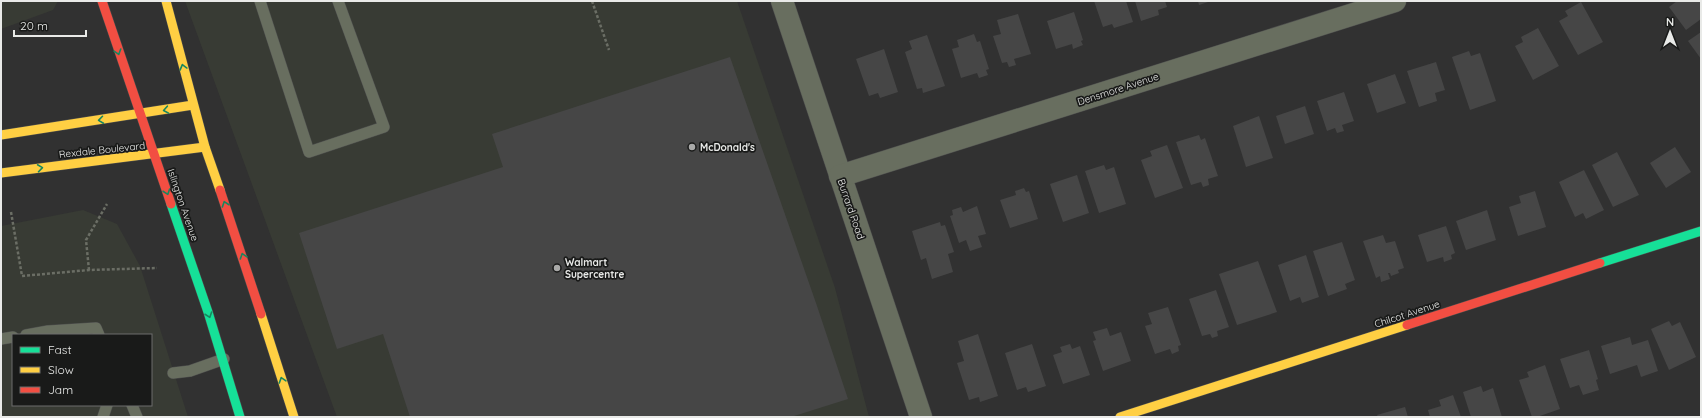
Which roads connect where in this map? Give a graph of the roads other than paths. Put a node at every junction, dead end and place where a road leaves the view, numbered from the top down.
1 (102, 1) edge
2 (166, 1) edge
3 (260, 1) edge
4 (338, 1) edge
5 (782, 1) edge
6 (1395, 1) edge
7 (193, 105) junction
8 (140, 114) junction
9 (1, 135) edge
10 (205, 147) junction
11 (155, 155) junction
12 (1, 173) edge
13 (840, 176) junction
14 (1701, 231) edge
15 (32, 334) edge
16 (99, 334) edge
17 (12, 337) edge
18 (1, 339) edge
19 (224, 359) junction
20 (173, 373) dead end
21 (107, 406) edge
22 (132, 406) edge
23 (103, 417) edge
24 (137, 417) edge
25 (240, 417) edge
26 (294, 417) edge
27 (921, 417) edge
28 (1120, 417) edge

1 -> 8 main road, Islington Avenue
7 -> 2 main road
3 - 4 lane
5 - 13 street, Burrard Road
6 - 13 street, Densmore Avenue
7 -> 8 main road
7 - 10 main road
8 -> 9 main road
8 - 11 main road, Islington Avenue
10 - 11 main road, Rexdale Boulevard
26 -> 10 main road
12 -> 11 main road, Rexdale Boulevard
11 -> 19 main road, Islington Avenue
13 - 27 street, Burrard Road
14 - 28 main road, Chilcot Avenue
15 - 16 lane
17 - 18 lane
19 - 20 lane
19 - 25 main road, Islington Avenue
21 - 23 lane
22 - 24 lane

